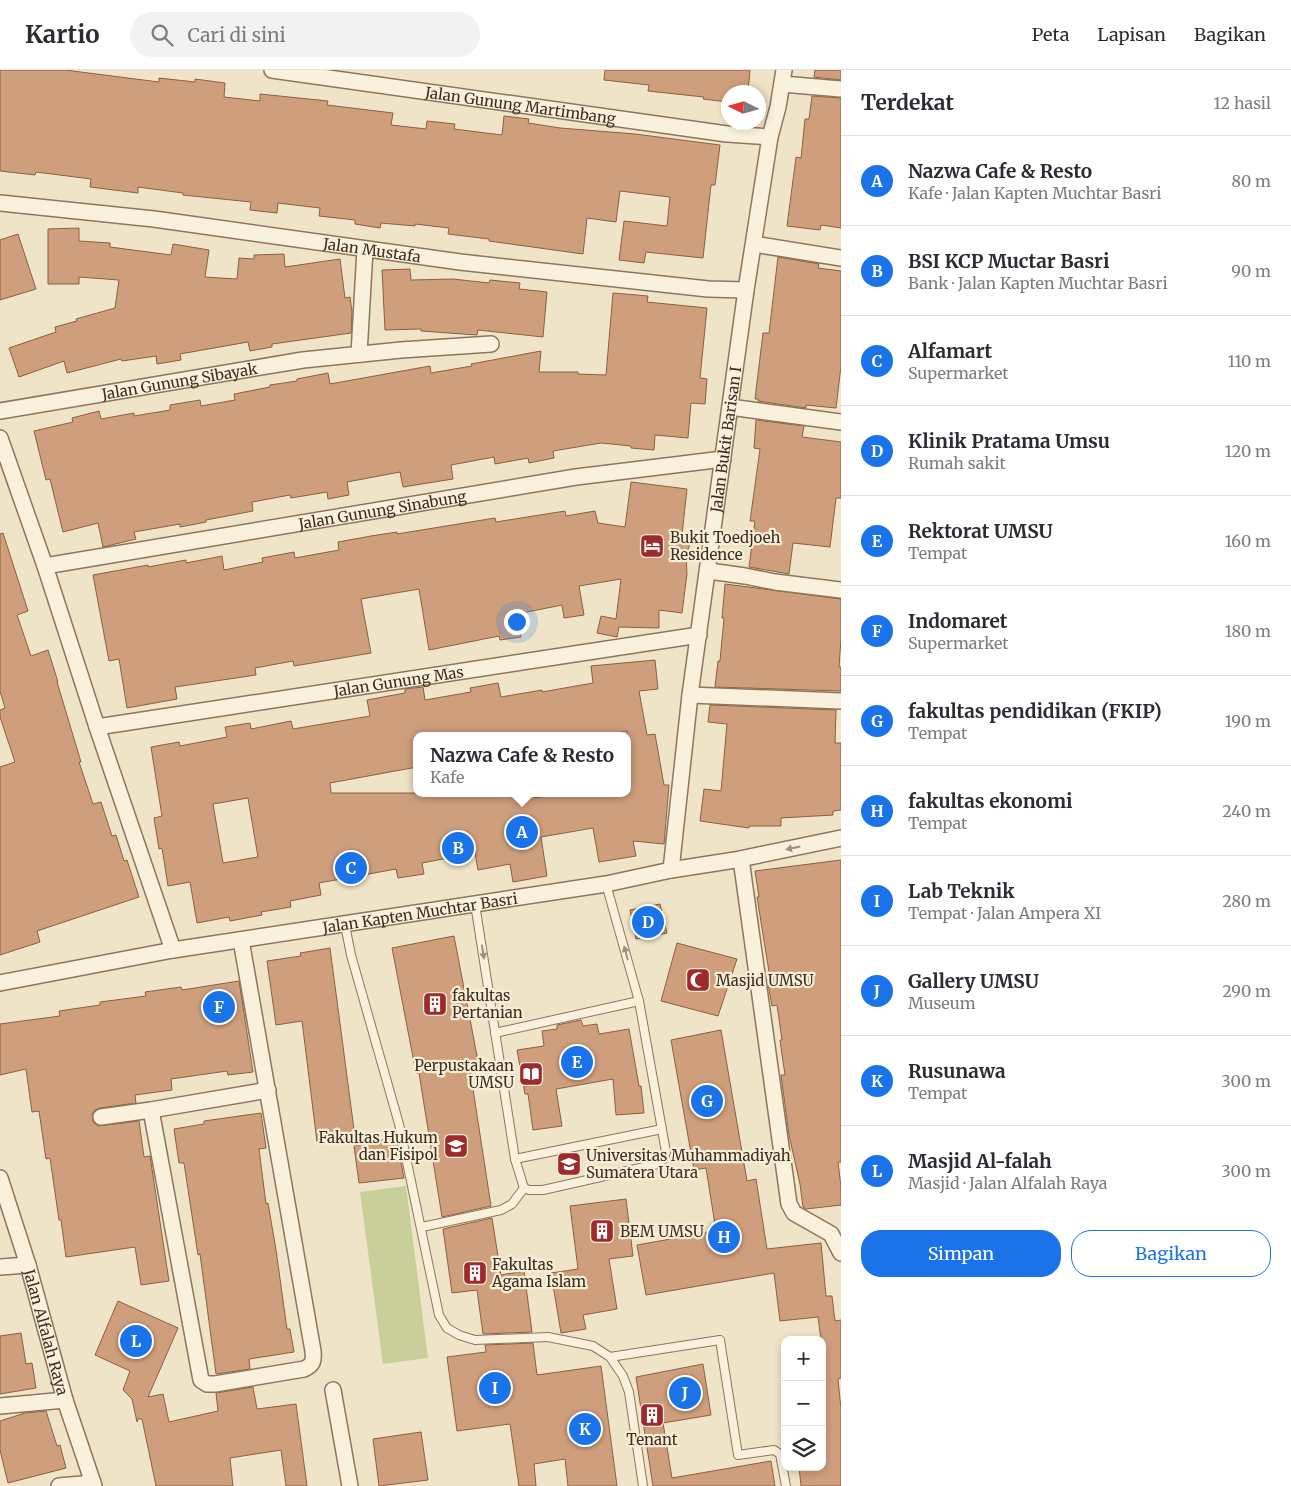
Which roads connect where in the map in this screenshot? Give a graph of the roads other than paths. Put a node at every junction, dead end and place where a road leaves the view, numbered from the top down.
1 (272, 70) edge
2 (783, 77) edge
3 (841, 89) edge
4 (770, 137) junction
5 (0, 203) edge
6 (754, 244) junction
7 (365, 249) junction
8 (841, 258) edge
9 (746, 290) junction
10 (492, 344) dead end
11 (360, 354) junction
12 (730, 407) junction
13 (0, 411) edge
14 (841, 422) edge
15 (0, 438) edge
16 (723, 459) junction
17 (45, 566) junction
18 (709, 571) junction
19 (841, 590) edge
20 (699, 634) junction
21 (690, 695) junction
22 (841, 701) edge
23 (97, 727) junction
24 (841, 838) edge
25 (741, 859) junction
26 (671, 870) junction
27 (606, 884) junction
28 (476, 904) junction
29 (345, 924) junction
30 (241, 940) junction
31 (173, 950) junction
32 (0, 983) edge
33 (638, 1000) junction
34 (495, 1032) junction
35 (268, 1090) junction
36 (151, 1110) junction
37 (101, 1117) dead end
38 (662, 1128) junction
39 (515, 1159) junction
40 (0, 1178) edge
41 (524, 1188) junction
42 (422, 1227) junction
43 (841, 1253) edge
44 (28, 1265) junction
45 (0, 1267) edge
46 (610, 1357) junction
47 (334, 1390) dead end
48 (65, 1400) junction
49 (0, 1406) edge
50 (94, 1485) edge
51 (59, 1486) edge
52 (350, 1486) edge
53 (643, 1486) edge
54 (786, 1486) edge

1 - 4 street, Jalan Gunung Martimbang
2 - 3 street
2 - 4 street, Jalan Bukit Barisan I
4 - 6 street, Jalan Bukit Barisan I
5 - 7 street, Jalan Mustafa
6 - 8 street
6 - 9 street, Jalan Bukit Barisan I
7 - 9 street, Jalan Mustafa
7 - 11 street
9 - 12 street, Jalan Bukit Barisan I
10 - 11 street, Jalan Gunung Sibayak
11 - 13 street, Jalan Gunung Sibayak
12 - 14 street
12 - 16 street, Jalan Bukit Barisan I
15 - 17 street
16 - 17 street, Jalan Gunung Sinabung
16 - 18 street, Jalan Bukit Barisan I
17 - 23 street
18 - 19 street
18 - 20 street, Jalan Bukit Barisan I
20 - 21 street, Jalan Bukit Barisan I
20 - 23 street, Jalan Gunung Mas
21 - 22 street
21 - 26 street, Jalan Bukit Barisan I
23 - 31 street
24 -> 25 street, Jalan Kapten Muchtar Basri
25 - 26 street, Jalan Kapten Muchtar Basri
25 - 43 street
26 - 27 street, Jalan Kapten Muchtar Basri
27 - 28 street, Jalan Kapten Muchtar Basri
33 -> 27 lane
28 - 29 street, Jalan Kapten Muchtar Basri
28 -> 34 lane
29 - 30 street, Jalan Kapten Muchtar Basri
29 - 42 lane
30 - 31 street, Jalan Kapten Muchtar Basri
30 - 35 street
31 - 32 street, Jalan Kapten Muchtar Basri
33 - 34 lane
33 - 38 lane
34 - 39 lane
35 - 36 street
35 - 36 street
36 - 37 street
38 - 39 lane
38 - 41 lane
39 - 41 lane
40 - 44 street, Jalan Alfalah Raya
41 - 42 lane
42 - 46 lane
44 - 45 street
44 - 48 street, Jalan Alfalah Raya
46 - 53 lane
46 - 54 lane
47 - 52 street
48 - 49 street
48 - 50 street, Jalan Alfalah Raya
50 - 51 street

